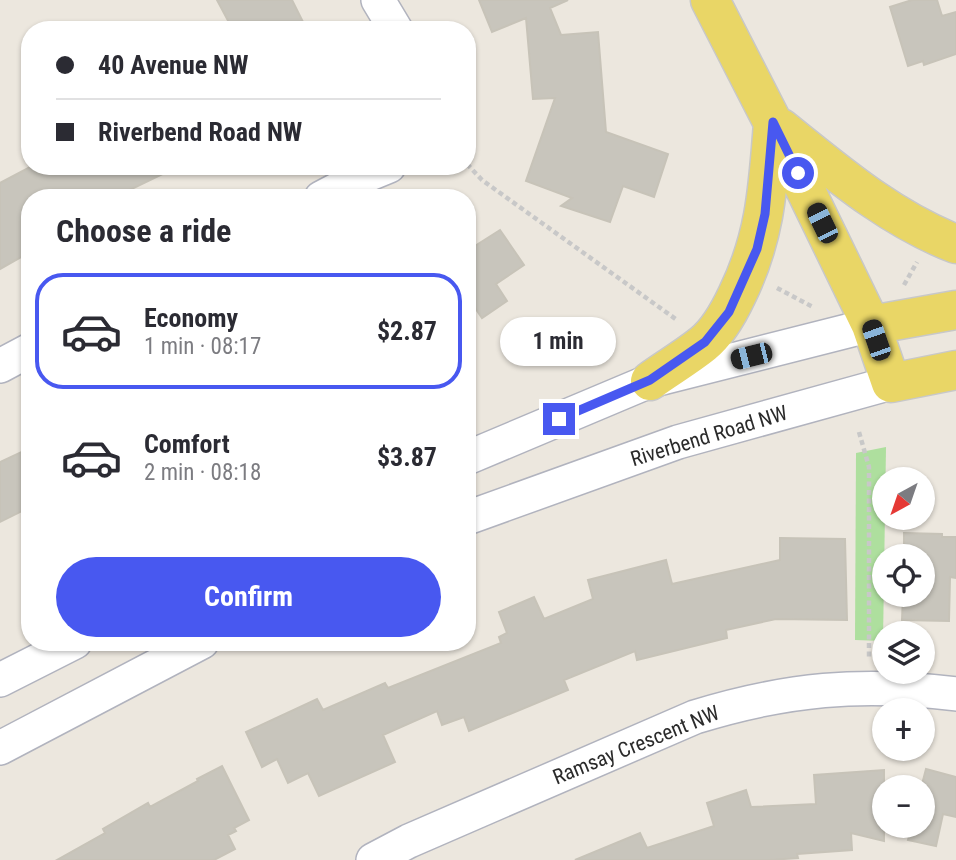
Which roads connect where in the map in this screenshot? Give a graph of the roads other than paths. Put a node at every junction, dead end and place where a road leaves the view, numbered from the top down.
1 (379, 0) edge
2 (710, 0) edge
3 (391, 21) edge
4 (773, 122) junction
5 (367, 175) edge
6 (338, 189) edge
7 (956, 244) edge
8 (956, 310) edge
9 (871, 325) junction
10 (21, 355) edge
11 (0, 366) edge
12 (956, 370) edge
13 (650, 380) junction
14 (891, 383) junction
15 (476, 454) edge
16 (476, 515) edge
17 (57, 651) edge
18 (185, 651) edge
19 (0, 680) edge
20 (956, 694) edge
21 (0, 748) edge
22 (413, 850) edge
23 (373, 860) edge

1 - 3 street
2 - 4 main road
4 - 7 main road
4 - 9 main road
4 - 13 main road
5 - 6 street
8 - 9 main road
9 - 13 street
9 - 14 main road
10 - 11 street
12 - 14 main road, Riverbend Road NW
13 - 15 street
14 - 16 street, Riverbend Road NW
17 - 19 street
18 - 21 street
20 - 22 street, Ramsay Crescent NW
22 - 23 street, Ramsay Crescent NW

